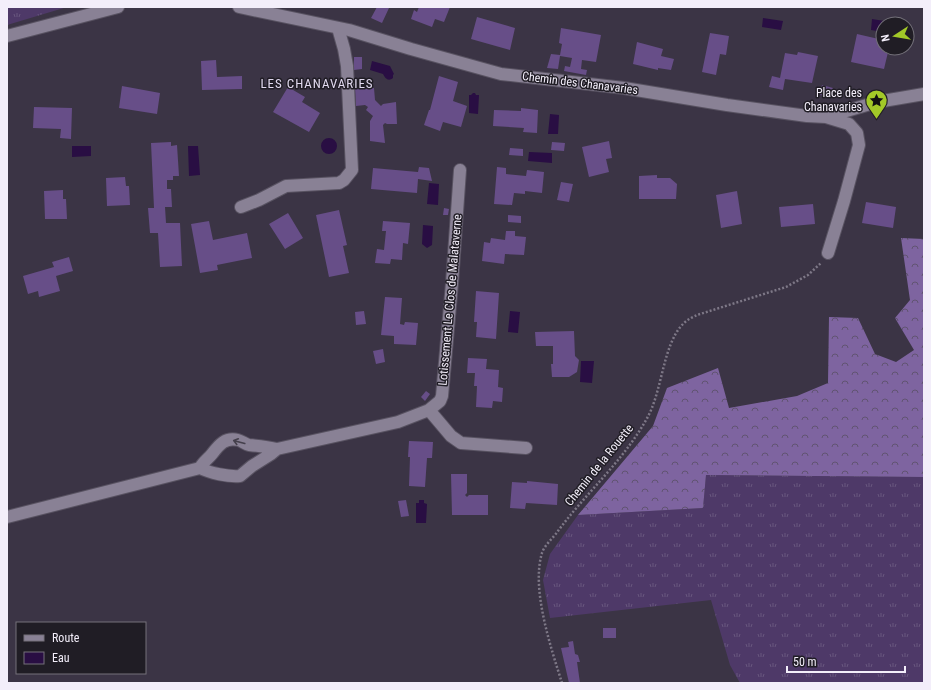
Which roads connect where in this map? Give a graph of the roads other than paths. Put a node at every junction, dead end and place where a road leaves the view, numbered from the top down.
1 (118, 7) edge
2 (239, 7) edge
3 (338, 28) junction
4 (7, 36) edge
5 (924, 94) edge
6 (826, 117) junction
7 (460, 170) dead end
8 (241, 207) dead end
9 (828, 253) road end
10 (429, 410) junction
11 (526, 448) dead end
12 (277, 449) junction
13 (200, 468) junction
14 (7, 517) edge

1 - 4 street
2 - 3 street, Chemin des Chanavaries
3 - 6 street, Chemin des Chanavaries
3 - 8 street
5 - 6 street, Chemin des Chanavaries
6 - 9 street
7 - 10 street, Lotissement Le Clos de Malataverne
10 - 11 street
10 - 12 street
12 - 13 street
12 -> 13 street
13 - 14 street

